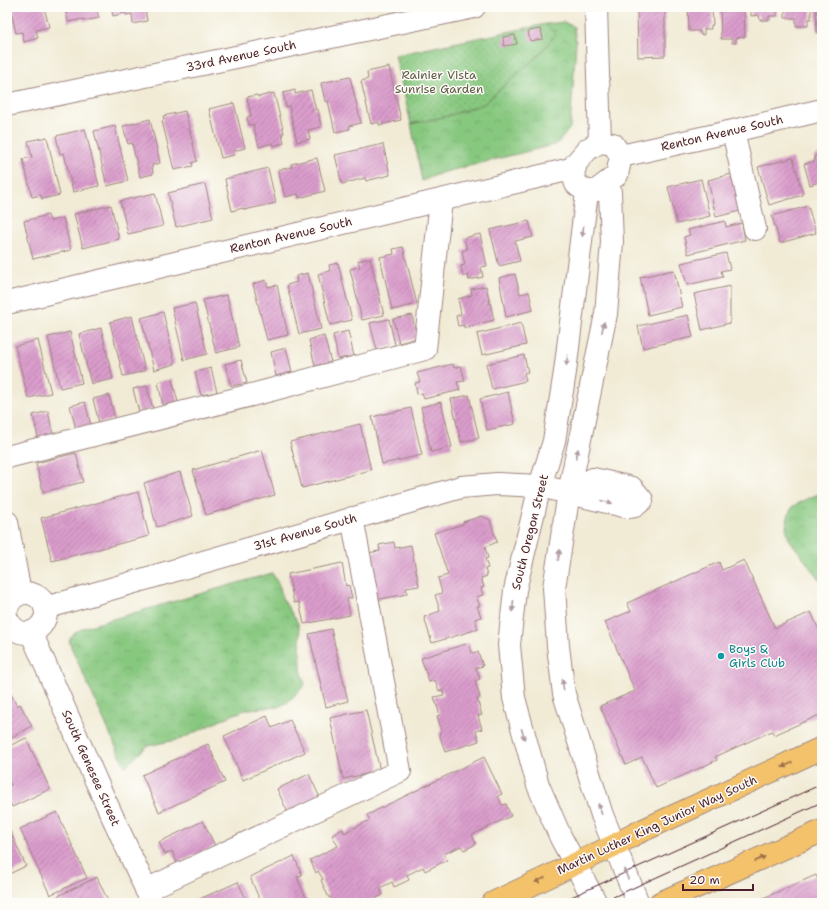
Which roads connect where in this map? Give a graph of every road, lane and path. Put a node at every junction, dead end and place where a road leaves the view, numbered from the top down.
1 (474, 7) edge
2 (596, 7) edge
3 (7, 105) edge
4 (822, 110) edge
5 (733, 131) junction
6 (600, 142) junction
7 (621, 156) junction
8 (575, 168) junction
9 (607, 183) junction
10 (587, 192) junction
11 (441, 200) junction
12 (755, 229) dead end
13 (7, 303) edge
14 (7, 457) edge
15 (540, 486) junction
16 (569, 492) junction
17 (352, 518) junction
18 (7, 522) edge
19 (14, 601) edge
20 (45, 608) junction
21 (7, 619) edge
22 (31, 632) junction
23 (822, 748) edge
24 (822, 831) edge
25 (615, 845) junction
26 (575, 863) junction
27 (149, 896) edge
28 (493, 903) edge
29 (596, 903) edge
30 (638, 903) edge
31 (660, 903) edge

1 - 3 street, 33rd Avenue South
2 - 6 street
4 - 5 street, Renton Avenue South
5 - 7 street, Renton Avenue South
5 - 12 street
6 - 7 street
6 - 8 street
7 - 9 street
8 - 10 street
8 - 11 street, Renton Avenue South
9 - 10 street
16 -> 9 street
10 -> 15 street, South Oregon Street
11 - 13 street, Renton Avenue South
11 - 14 street
15 - 16 street, 31st Avenue South
15 - 17 street, 31st Avenue South
15 -> 26 street, South Oregon Street
25 -> 16 street
17 - 20 street, 31st Avenue South
17 - 27 street
18 - 19 street
19 - 20 street
20 - 22 street
21 - 22 street
22 - 27 street, South Genesee Street
23 -> 25 main road, Martin Luther King Junior Way South
31 -> 24 main road
25 - 26 main road, Martin Luther King Junior Way South
30 -> 25 street
26 -> 28 main road, Martin Luther King Junior Way South
26 - 29 street, South Oregon Street

